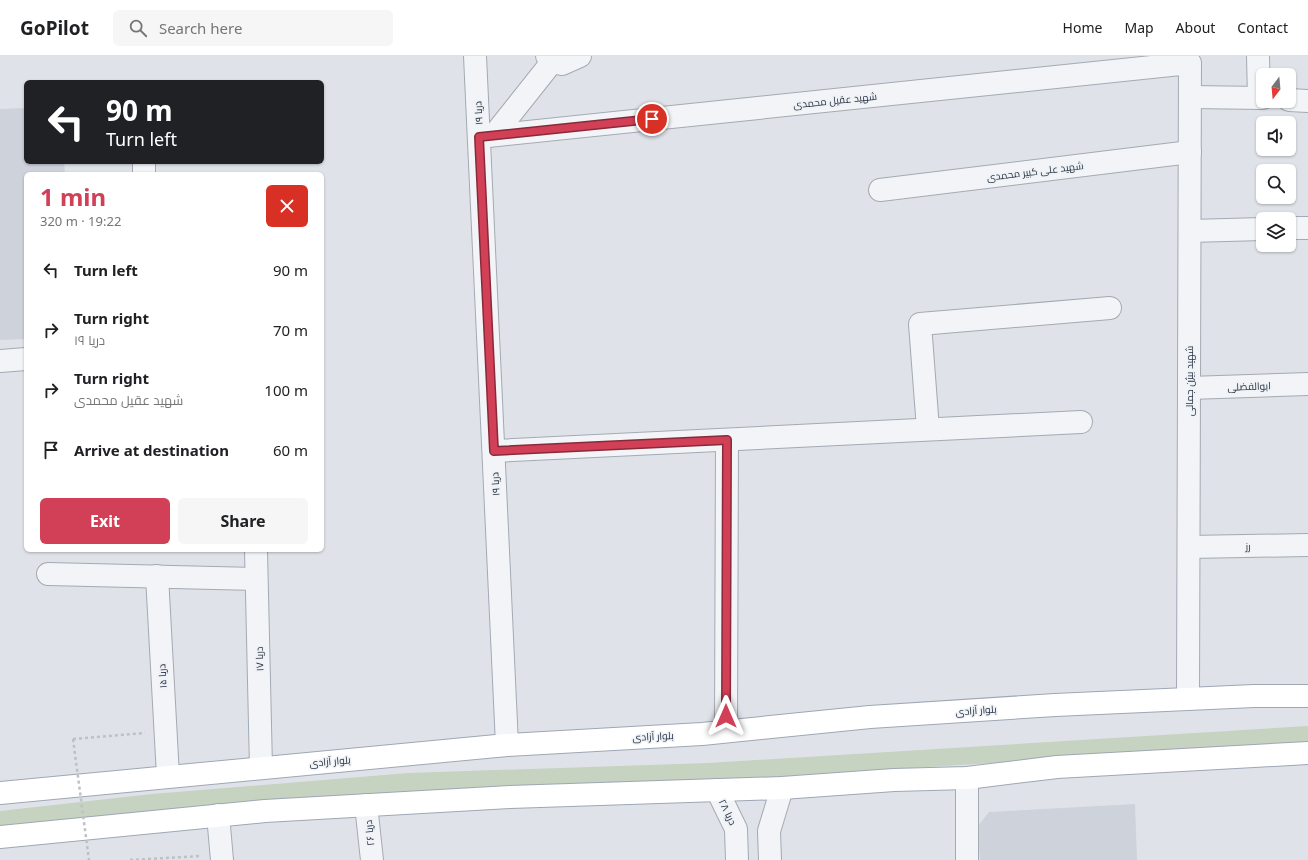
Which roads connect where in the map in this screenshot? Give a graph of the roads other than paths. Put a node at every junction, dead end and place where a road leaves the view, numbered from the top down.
1 (476, 56) edge
2 (580, 56) edge
3 (1258, 56) edge
4 (549, 59) edge
5 (1190, 63) joint
6 (1259, 68) edge
7 (1190, 97) junction
8 (1256, 98) edge
9 (1296, 100) edge
10 (1308, 101) edge
11 (486, 136) junction
12 (1190, 152) junction
13 (880, 190) dead end
14 (1296, 228) edge
15 (1308, 228) edge
16 (1256, 229) edge
17 (1190, 231) junction
18 (1110, 308) dead end
19 (24, 359) edge
20 (0, 361) edge
21 (1308, 384) edge
22 (1189, 388) junction
23 (1081, 422) dead end
24 (928, 430) junction
25 (727, 440) junction
26 (494, 451) junction
27 (1308, 545) edge
28 (1189, 547) junction
29 (256, 552) edge
30 (48, 574) dead end
31 (157, 576) junction
32 (256, 579) junction
33 (1308, 696) edge
34 (1188, 700) junction
35 (726, 731) junction
36 (507, 745) junction
37 (1308, 753) edge
38 (262, 768) junction
39 (168, 776) junction
40 (967, 778) junction
41 (782, 788) junction
42 (717, 790) junction
43 (0, 793) edge
44 (366, 805) junction
45 (218, 816) junction
46 (0, 837) edge
47 (222, 857) edge
48 (372, 860) edge
49 (737, 860) edge
50 (770, 860) edge
51 (967, 860) edge

1 - 11 street, دریا ۱۹
2 - 4 street
3 - 6 street
4 - 11 street
5 - 7 street, شهید بیژن جمالی
5 - 11 street, شهید عقیل محمدی
7 - 8 street
7 - 12 street, شهید بیژن جمالی
9 - 10 street
11 - 26 street, دریا ۱۹
12 - 13 street, شهید علی کبیر محمدی
12 - 17 street, شهید بیژن جمالی
14 - 15 street
16 - 17 street
17 - 22 street, شهید بیژن جمالی
18 - 24 street
19 - 20 street
21 - 22 street, ابوالفضلی
22 - 28 street, شهید بیژن جمالی
23 - 24 street
24 - 25 street
25 - 26 street
25 - 35 street
26 - 36 street, دریا ۱۹
27 - 28 street, رز
28 - 34 street, شهید بیژن جمالی
29 - 32 street, دریا ۱۷
30 - 31 street
31 - 32 street
31 - 39 street, دریا ۱۵
32 - 38 street, دریا ۱۷
33 - 34 main road, بلوار آزادی
34 - 35 main road, بلوار آزادی
35 - 36 main road, بلوار آزادی
36 - 38 main road, بلوار آزادی
37 - 40 main road
38 - 39 main road, بلوار آزادی
39 - 43 main road, بلوار آزادی
40 - 41 main road
40 - 51 street
41 - 42 main road
41 - 50 street
42 - 44 main road
42 - 49 street, دریا ۲۸
44 - 45 main road
44 - 48 street, دریا ۲۶
45 - 46 main road
45 - 47 street

